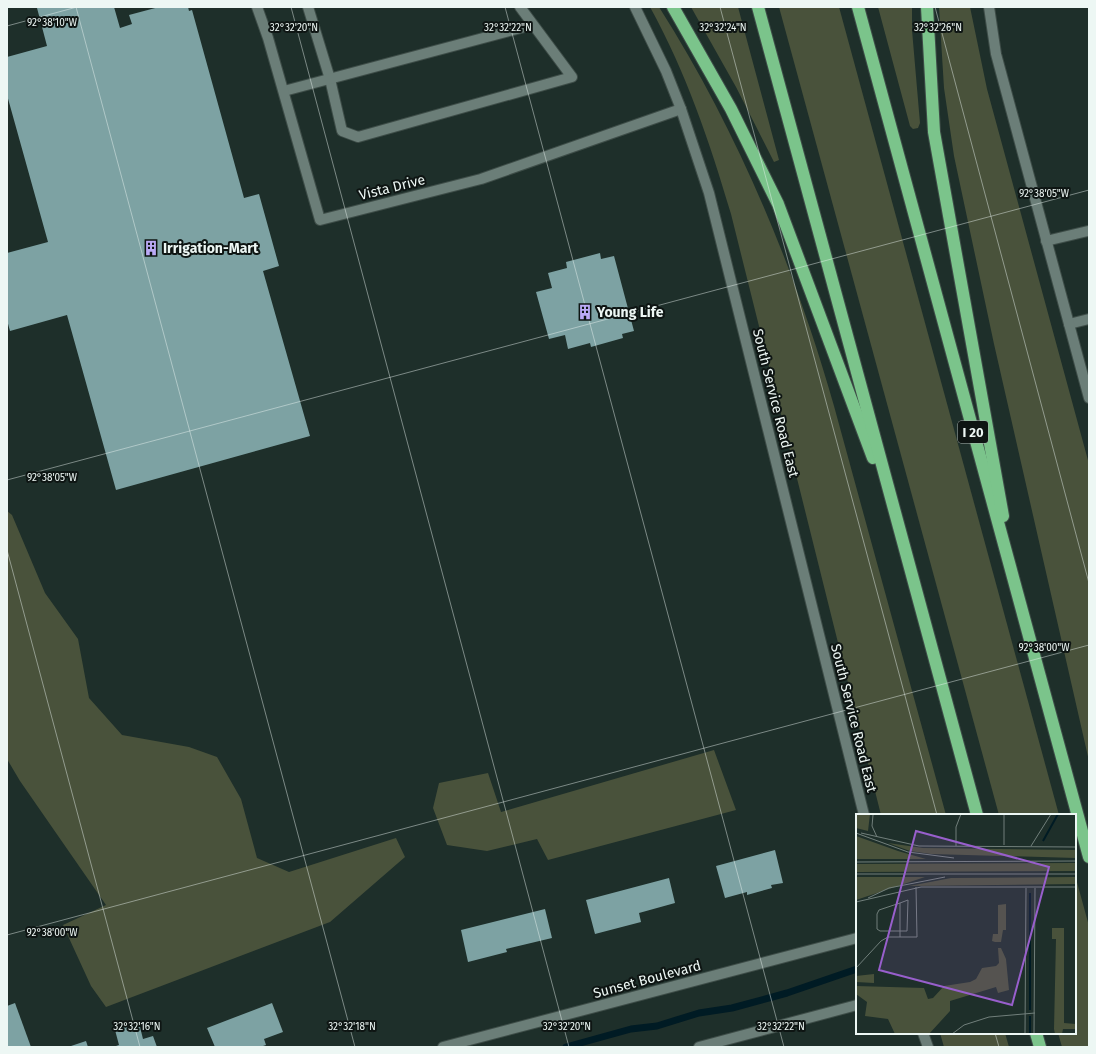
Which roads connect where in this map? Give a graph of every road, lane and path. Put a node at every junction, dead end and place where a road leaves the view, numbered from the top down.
1 (257, 7) edge
2 (308, 7) edge
3 (520, 7) edge
4 (634, 7) edge
5 (673, 7) edge
6 (758, 7) edge
7 (858, 7) edge
8 (927, 7) edge
9 (989, 7) edge
10 (532, 25) junction
11 (330, 79) junction
12 (284, 91) junction
13 (681, 109) junction
14 (1088, 231) dead end
15 (1046, 242) junction
16 (1089, 319) edge
17 (1068, 324) junction
18 (1089, 398) edge
19 (900, 528) junction
20 (1018, 598) junction
21 (864, 814) edge
22 (977, 814) edge
23 (1089, 857) edge
24 (856, 938) edge
25 (856, 1005) edge
26 (923, 1034) edge
27 (1036, 1034) edge
28 (443, 1047) edge
29 (699, 1047) edge
30 (928, 1047) edge
31 (1040, 1047) edge

1 - 12 main road, Vista Drive
2 - 11 main road
3 - 10 main road
4 - 13 main road, South Service Road East
5 - 19 highway
6 - 19 highway
7 - 20 highway, I 20
8 - 20 highway
9 - 15 main road
10 - 11 main road
10 - 11 main road
11 - 12 main road
12 - 13 main road, Vista Drive
13 - 21 main road, South Service Road East
14 - 15 main road
15 - 17 main road
16 - 17 main road
17 - 18 main road
19 - 22 highway
20 - 23 highway, I 20
24 - 28 main road, Sunset Boulevard
25 - 29 main road
26 - 30 main road
27 - 31 highway

